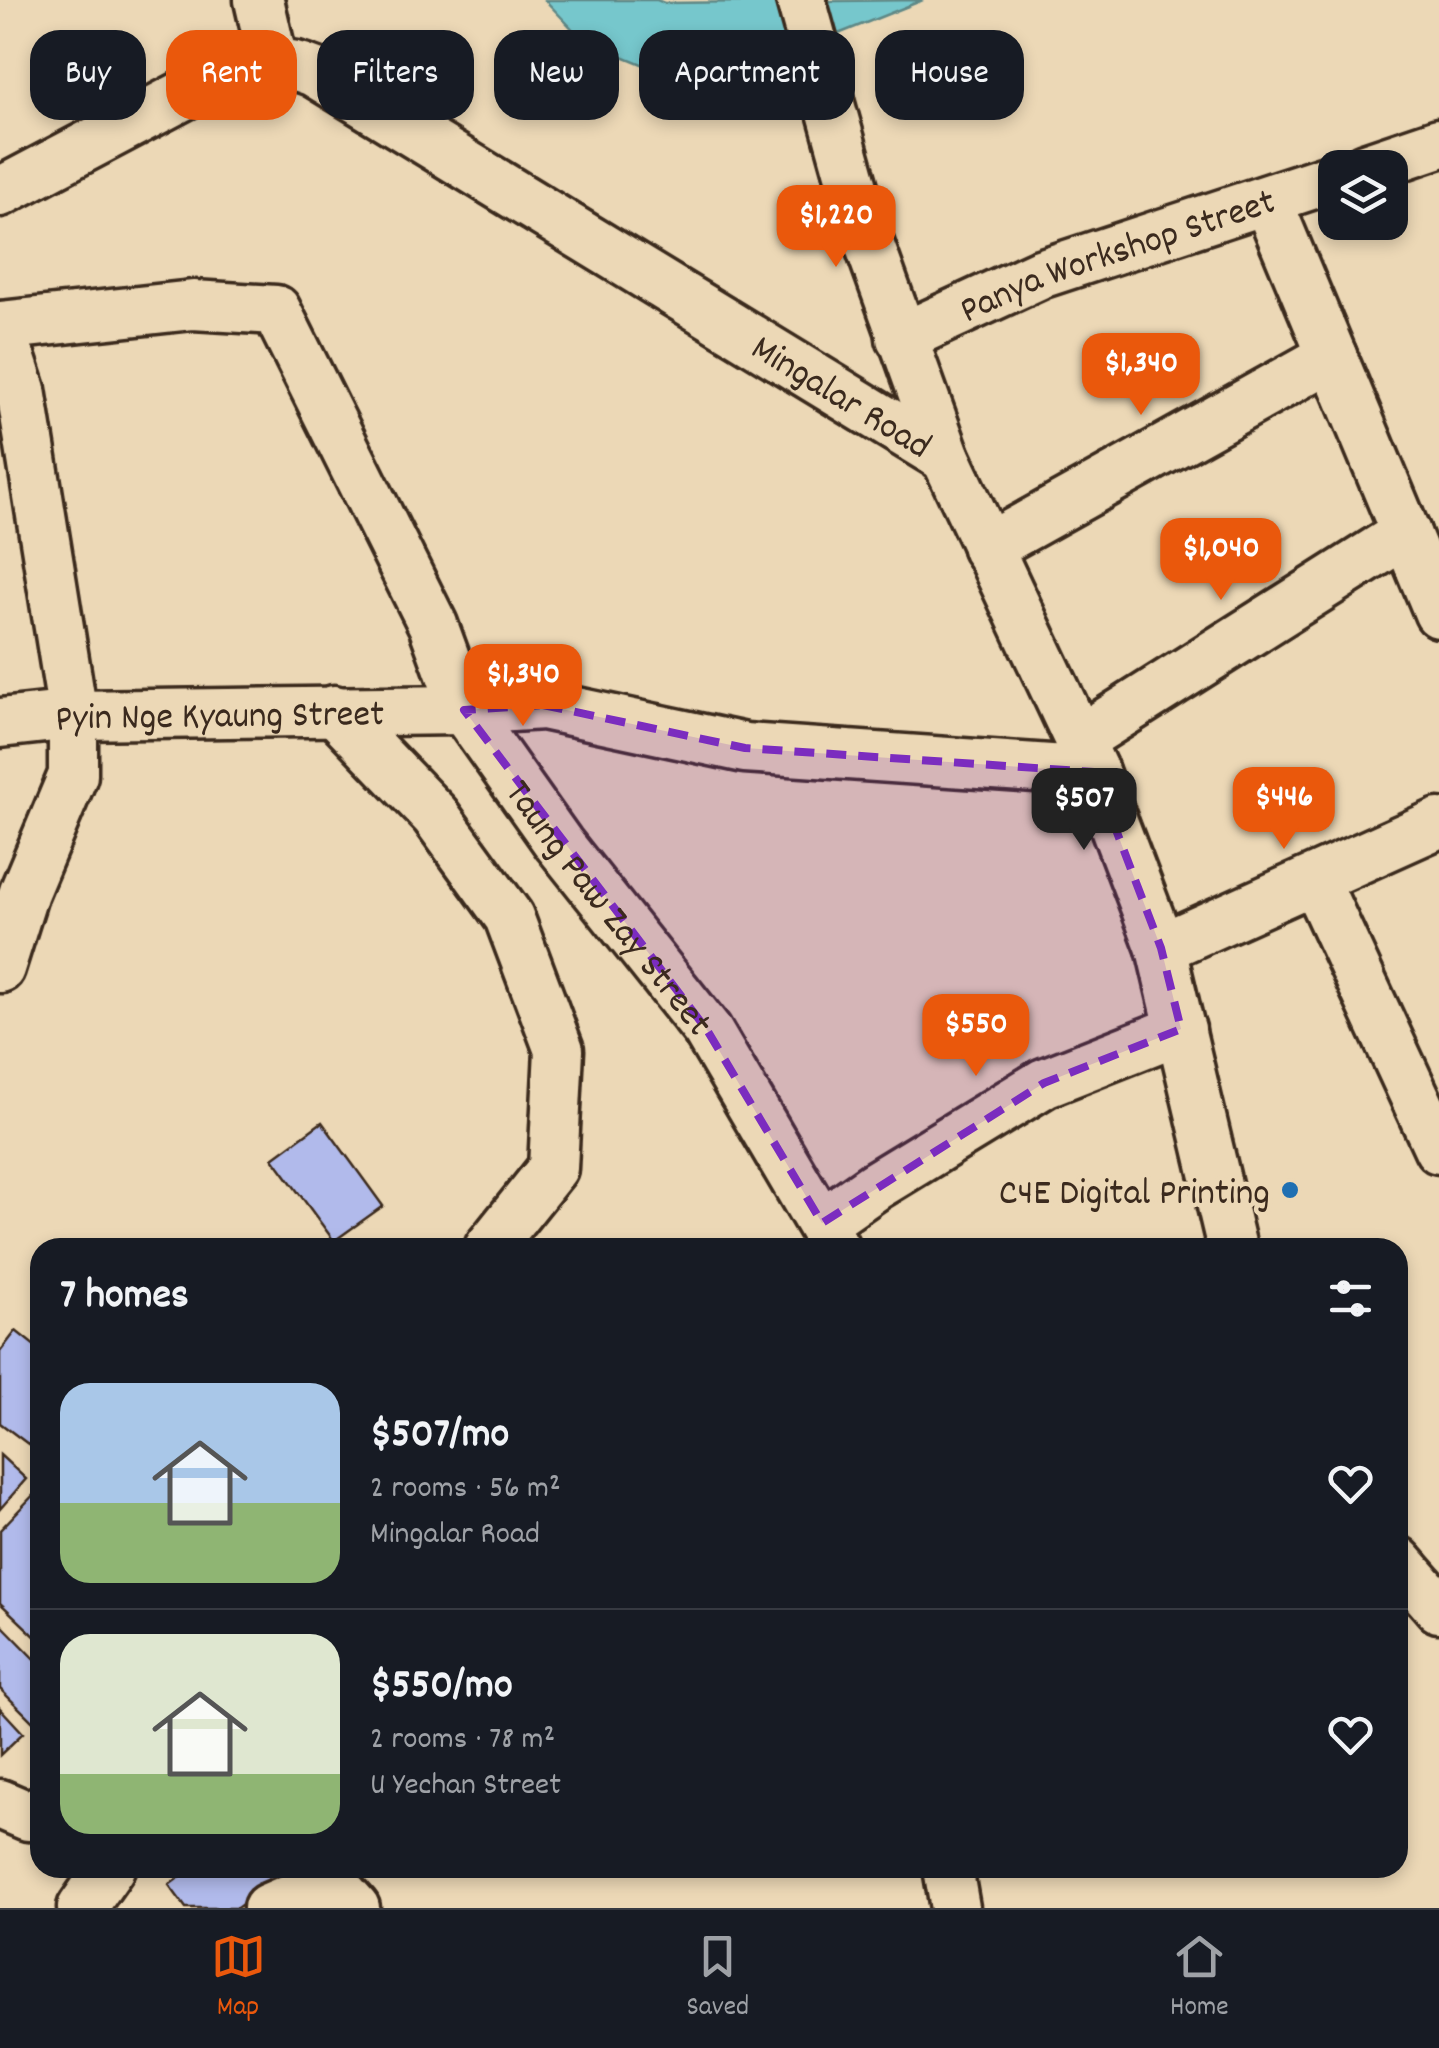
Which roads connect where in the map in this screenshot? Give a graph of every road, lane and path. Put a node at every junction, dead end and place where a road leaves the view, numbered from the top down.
1 (258, 0) edge
2 (801, 0) edge
3 (265, 30) edge
4 (297, 65) edge
5 (166, 105) edge
6 (1439, 144) edge
7 (1408, 154) edge
8 (1318, 184) edge
9 (0, 192) edge
10 (1267, 200) junction
11 (0, 326) edge
12 (901, 338) junction
13 (1332, 356) junction
14 (946, 458) junction
15 (1406, 533) junction
16 (987, 548) junction
17 (1439, 614) edge
18 (334, 710) junction
19 (464, 710) junction
20 (74, 715) junction
21 (0, 724) edge
22 (1086, 756) junction
23 (1439, 823) edge
24 (1315, 880) junction
25 (1161, 948) junction
26 (0, 968) edge
27 (1181, 1030) junction
28 (1439, 1150) edge
29 (828, 1235) edge
30 (498, 1238) edge
31 (1230, 1238) edge
32 (1408, 1572) edge
33 (1439, 1608) edge
34 (0, 1804) edge
35 (30, 1815) edge
36 (103, 1878) edge
37 (950, 1878) edge
38 (345, 1885) edge
39 (82, 1908) edge
40 (268, 1908) edge
41 (955, 1908) edge

1 - 3 street
2 - 12 street
4 - 14 street, Mingalar Road
5 - 9 street
6 - 7 street
8 - 10 street, Panya Workshop Street
10 - 12 street, Panya Workshop Street
10 - 13 street
11 - 19 street, Taung Paw Zay Street
11 - 20 street
12 - 14 street
13 - 15 street
13 - 16 street
14 - 16 street, Mingalar Road
15 - 17 street
15 - 22 street
16 - 22 street, Mingalar Road
18 - 19 street, Pyin Nge Kyaung Street
18 - 20 street, Pyin Nge Kyaung Street
18 - 30 street
19 - 22 street, Pyin Nge Kyaung Street
19 - 29 street, Taung Paw Zay Street
20 - 21 street, Pyin Nge Kyaung Street
20 - 26 street
22 - 25 street, Mingalar Road
23 - 24 street
24 - 25 street
24 - 28 street
25 - 27 street, Mingalar Road
27 - 29 street
27 - 31 street, Mingalar Road
32 - 33 street
34 - 35 street
36 - 39 street
37 - 41 street
38 - 40 street

